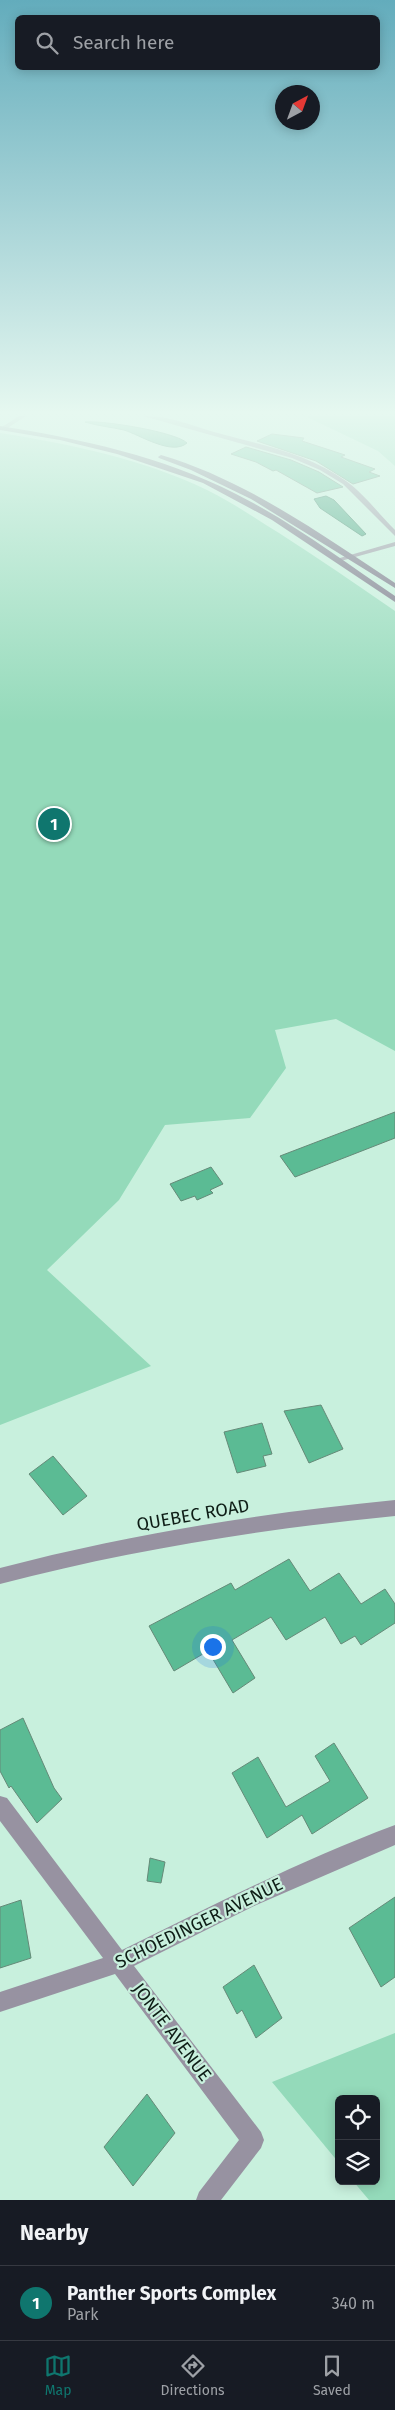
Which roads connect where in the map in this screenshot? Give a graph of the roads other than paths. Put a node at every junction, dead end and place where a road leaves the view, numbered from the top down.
1 (271, 519) edge
2 (291, 519) edge
3 (380, 519) edge
4 (395, 534) edge
5 (395, 544) edge
6 (350, 556) junction
7 (337, 560) junction
8 (395, 586) edge
9 (395, 600) edge
10 (395, 1508) edge
11 (0, 1576) edge
12 (0, 1805) edge
13 (395, 1835) edge
14 (119, 1963) junction
15 (0, 2002) edge
16 (208, 2200) edge

1 - 7 main road
2 - 6 main road
3 - 4 street
5 - 6 street
6 - 7 street
6 - 8 main road
7 - 9 main road
10 - 11 street, QUEBEC ROAD
12 - 14 street, JONTE AVENUE
13 - 14 street, SCHOEDINGER AVENUE
14 - 15 street, SCHOEDINGER AVENUE
14 - 16 street, JONTE AVENUE

